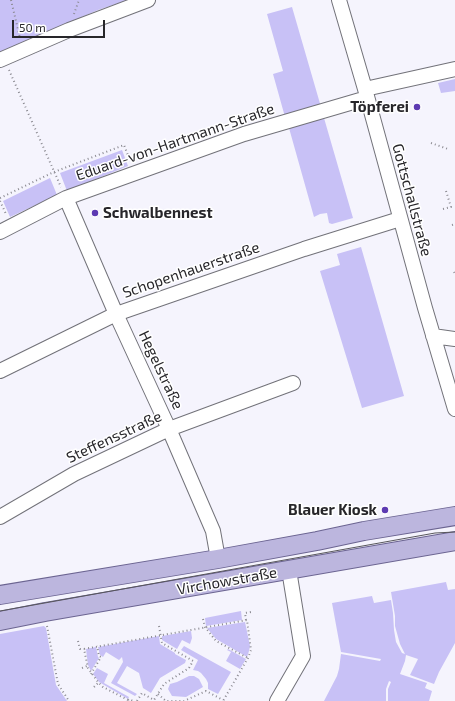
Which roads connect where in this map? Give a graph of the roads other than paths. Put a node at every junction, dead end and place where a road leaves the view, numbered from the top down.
1 (148, 0) edge
2 (339, 0) edge
3 (2, 59) edge
4 (455, 69) edge
5 (366, 94) junction
6 (66, 198) junction
7 (400, 219) junction
8 (0, 232) edge
9 (116, 314) junction
10 (433, 336) junction
11 (455, 339) edge
12 (0, 372) edge
13 (293, 383) dead end
14 (455, 406) edge
15 (169, 429) junction
16 (455, 516) edge
17 (0, 517) edge
18 (455, 541) edge
19 (218, 559) junction
20 (290, 570) junction
21 (0, 595) edge
22 (0, 621) edge
23 (277, 701) edge

1 - 3 street
2 - 5 street, Gottschallstraße
4 - 5 street, Eduard-von-Hartmann-Straße
5 - 6 street, Eduard-von-Hartmann-Straße
5 - 7 street, Gottschallstraße
6 - 8 street, Eduard-von-Hartmann-Straße
6 - 9 street, Hegelstraße
7 - 9 street, Schopenhauerstraße
7 - 10 street, Gottschallstraße
9 - 12 street, Schopenhauerstraße
9 - 15 street, Hegelstraße
10 - 11 street
10 - 14 street, Gottschallstraße
13 - 15 street, Steffensstraße
15 - 17 street, Steffensstraße
15 - 19 street, Hegelstraße
16 - 19 main road, Virchowstraße
18 - 20 main road, Virchowstraße
19 - 21 main road, Virchowstraße
20 - 22 main road, Virchowstraße
20 - 23 street

